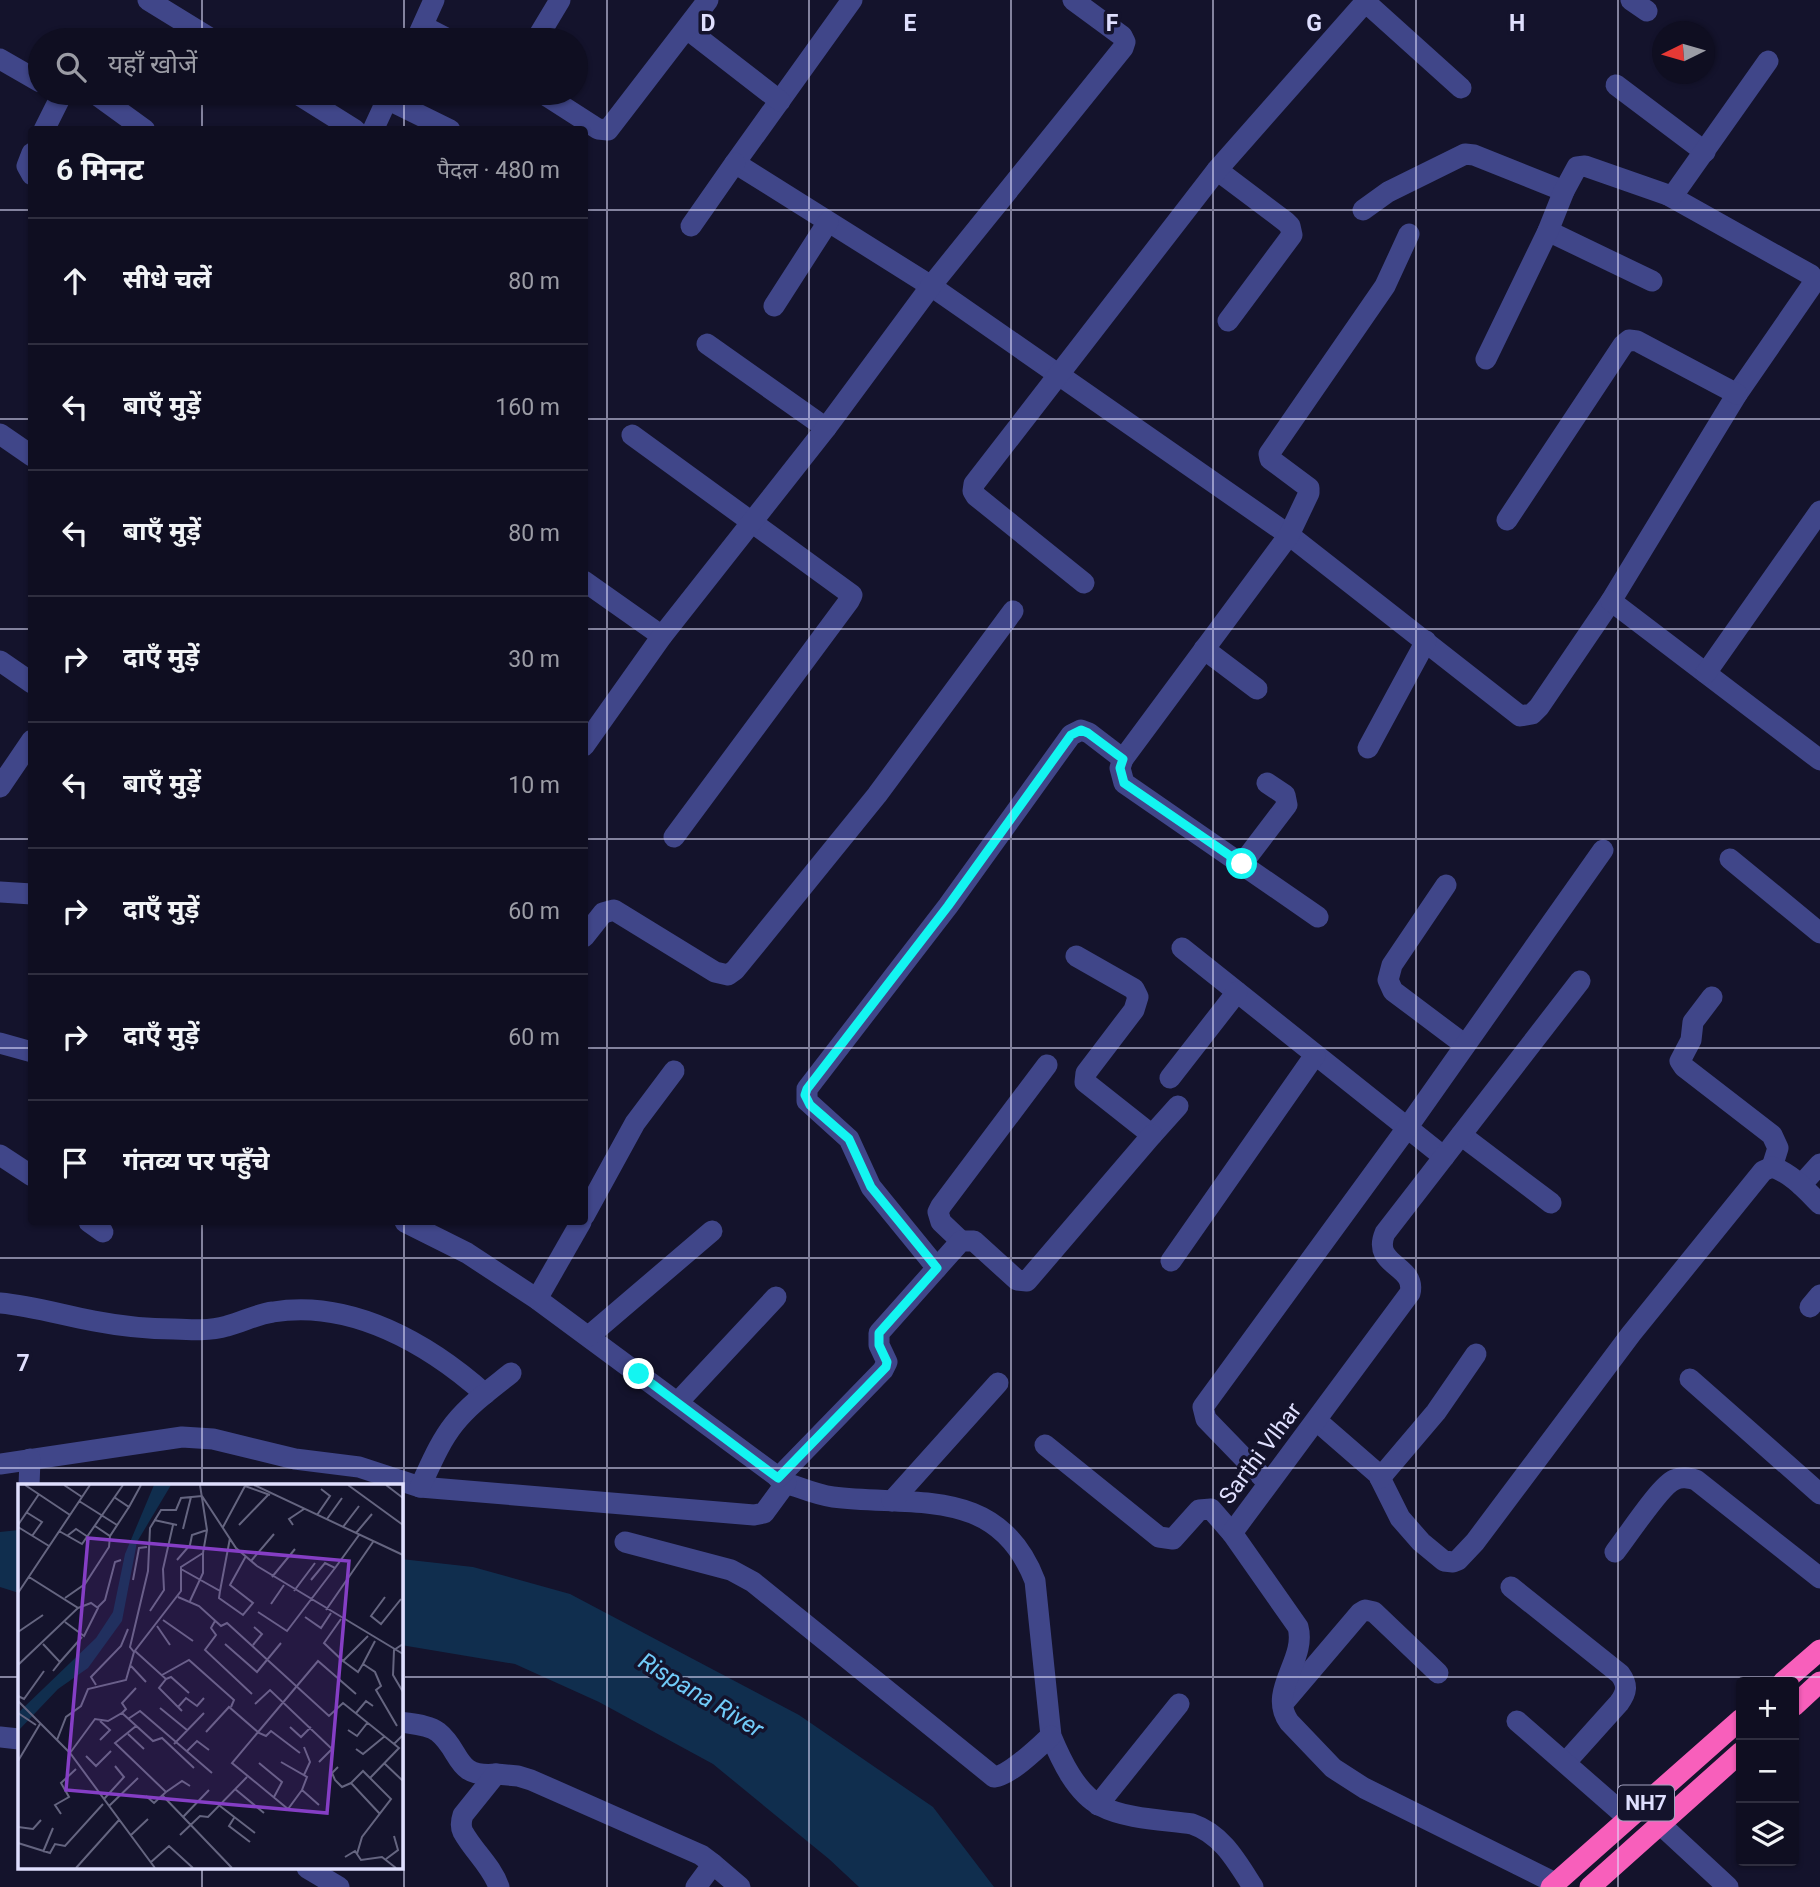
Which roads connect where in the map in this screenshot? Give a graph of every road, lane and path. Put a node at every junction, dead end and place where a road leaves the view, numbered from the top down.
1 (148, 0) edge
2 (434, 0) edge
3 (559, 0) edge
4 (708, 0) edge
5 (852, 0) edge
6 (1073, 0) edge
7 (194, 28) edge
8 (421, 28) edge
9 (543, 28) edge
10 (687, 29) junction
11 (0, 59) edge
12 (1768, 61) dead end
13 (28, 75) edge
14 (1616, 85) dead end
15 (1461, 88) dead end
16 (780, 101) junction
17 (55, 105) edge
18 (111, 105) edge
19 (315, 105) edge
20 (385, 105) edge
21 (405, 105) edge
22 (561, 105) edge
23 (46, 126) edge
24 (139, 126) edge
25 (349, 126) edge
26 (375, 126) edge
27 (443, 126) edge
28 (1705, 152) junction
29 (735, 163) junction
30 (1217, 170) junction
31 (1564, 191) junction
32 (1668, 195) junction
33 (1363, 210) dead end
34 (828, 222) junction
35 (691, 226) dead end
36 (1548, 231) junction
37 (1409, 234) dead end
38 (1652, 281) dead end
39 (931, 286) junction
40 (774, 306) dead end
41 (1228, 321) dead end
42 (707, 344) dead end
43 (1486, 359) dead end
44 (1058, 376) junction
45 (1737, 394) junction
46 (826, 428) junction
47 (0, 434) edge
48 (632, 435) dead end
49 (28, 453) edge
50 (1820, 511) edge
51 (1507, 520) dead end
52 (751, 522) junction
53 (1289, 535) junction
54 (1084, 583) dead end
55 (588, 584) edge
56 (1611, 601) junction
57 (1013, 611) dead end
58 (662, 636) junction
59 (1426, 641) junction
60 (1204, 649) junction
61 (0, 661) edge
62 (1706, 673) junction
63 (28, 680) edge
64 (1257, 689) dead end
65 (588, 740) edge
66 (28, 747) edge
67 (1368, 748) dead end
68 (1123, 759) junction
69 (1820, 760) edge
70 (1267, 783) dead end
71 (0, 787) edge
72 (674, 836) dead end
73 (1603, 850) dead end
74 (1730, 859) dead end
75 (1242, 864) junction
76 (1446, 885) dead end
77 (0, 892) edge
78 (28, 894) edge
79 (1318, 917) dead end
80 (588, 932) edge
81 (1820, 933) edge
82 (1182, 948) dead end
83 (1076, 957) dead end
84 (1580, 981) dead end
85 (1237, 992) junction
86 (1712, 998) dead end
87 (0, 1043) edge
88 (1465, 1045) junction
89 (28, 1051) edge
90 (1315, 1055) junction
91 (1047, 1065) dead end
92 (674, 1071) dead end
93 (1170, 1078) dead end
94 (1178, 1106) dead end
95 (1407, 1128) junction
96 (1152, 1135) junction
97 (1461, 1135) junction
98 (0, 1155) edge
99 (1444, 1157) junction
100 (1820, 1164) edge
101 (1772, 1167) junction
102 (28, 1173) edge
103 (1801, 1185) junction
104 (1551, 1203) dead end
105 (1820, 1204) edge
106 (588, 1209) edge
107 (411, 1225) edge
108 (579, 1225) edge
109 (712, 1231) dead end
110 (961, 1241) junction
111 (1171, 1261) dead end
112 (937, 1268) junction
113 (776, 1297) dead end
114 (537, 1299) junction
115 (0, 1303) edge
116 (589, 1336) junction
117 (1476, 1354) dead end
118 (511, 1373) dead end
119 (1690, 1379) dead end
120 (998, 1383) dead end
121 (485, 1394) junction
122 (678, 1402) junction
123 (1317, 1421) junction
124 (1045, 1445) dead end
125 (30, 1459) junction
126 (0, 1464) edge
127 (1380, 1478) junction
128 (782, 1480) junction
129 (1268, 1483) junction
130 (29, 1484) edge
131 (420, 1487) junction
132 (1820, 1494) edge
133 (892, 1500) junction
134 (1232, 1532) junction
135 (625, 1542) dead end
136 (1615, 1552) dead end
137 (1820, 1578) edge
138 (1511, 1587) dead end
139 (1820, 1650) edge
140 (1438, 1673) dead end
141 (1789, 1677) edge
142 (1820, 1682) edge
143 (1799, 1701) edge
144 (1179, 1704) dead end
145 (1282, 1705) junction
146 (1517, 1721) dead end
147 (402, 1722) edge
148 (1736, 1723) edge
149 (1051, 1736) junction
150 (0, 1737) edge
151 (18, 1739) edge
152 (1736, 1756) edge
153 (1566, 1762) junction
154 (496, 1774) junction
155 (1098, 1805) junction
156 (1628, 1818) junction
157 (1660, 1824) junction
158 (713, 1864) junction
159 (310, 1870) edge
160 (1553, 1885) edge
161 (339, 1887) edge
162 (499, 1887) edge
163 (696, 1887) edge
164 (740, 1887) edge
165 (1253, 1887) edge
166 (1590, 1887) edge
167 (1728, 1887) edge

1 - 7 street
2 - 8 street
3 - 9 street
4 - 10 street
5 - 16 street
6 - 39 street
10 - 16 street
10 - 22 street
11 - 13 street
12 - 28 street
14 - 28 street
15 - 30 street
16 - 29 street
17 - 23 street
18 - 24 street
19 - 25 street
20 - 26 street
21 - 27 street
28 - 32 street
29 - 34 street
29 - 35 street
30 - 41 street
30 - 44 street
31 - 32 street
31 - 33 street
31 - 36 street
32 - 45 street
34 - 39 street
34 - 40 street
36 - 38 street
36 - 43 street
37 - 53 street
39 - 44 street
39 - 46 street
42 - 46 street
44 - 53 street
44 - 54 street
45 - 51 street
45 - 56 street
46 - 52 street
47 - 49 street
48 - 52 street
50 - 62 street
52 - 58 street
52 - 72 street
53 - 59 street
53 - 60 street
55 - 58 street
56 - 59 street
56 - 62 street
57 - 80 street
58 - 65 street
59 - 67 street
60 - 64 street
60 - 68 street
61 - 63 street
62 - 69 street
66 - 71 street
68 - 75 street
68 - 112 street
70 - 75 street
73 - 88 street
74 - 81 street
75 - 79 street
76 - 88 street
77 - 78 street
82 - 85 street
83 - 96 street
84 - 97 street, Sarthi VIhar
85 - 90 street
85 - 93 street
86 - 101 street
87 - 89 street
88 - 95 street
90 - 95 street
90 - 111 street
91 - 110 street
92 - 106 street
94 - 96 street
95 - 99 street
95 - 129 street
96 - 110 street
97 - 99 street, Sarthi VIhar
97 - 104 street
98 - 102 street
99 - 123 street, Sarthi VIhar
100 - 103 street
101 - 103 street
101 - 127 street
103 - 105 street
107 - 114 street
108 - 114 street
109 - 116 street
110 - 112 street
112 - 128 street
113 - 122 street
114 - 116 street
115 - 121 street
116 - 122 street
117 - 127 street
118 - 121 street
119 - 132 street
120 - 133 street
121 - 131 street
122 - 128 street
123 - 127 street
123 - 129 street, Sarthi VIhar
124 - 134 street
125 - 126 street
125 - 130 street
125 - 131 street
128 - 131 street
128 - 133 street
129 - 134 street, Sarthi VIhar
133 - 149 street
134 - 145 street, Sarthi VIhar
135 - 149 street
136 - 137 street
138 - 153 street
139 - 141 highway
140 - 145 street
142 - 143 highway
144 - 155 street
145 - 160 street
146 - 153 street
147 - 154 street
148 - 156 highway, NH7
149 - 155 street
150 - 151 street
152 - 157 highway, NH7
153 - 156 street
154 - 158 street
154 - 162 street
155 - 165 street
156 - 160 highway, NH7
157 - 166 highway, NH7
157 - 167 street
158 - 163 street
158 - 164 street
159 - 161 street

